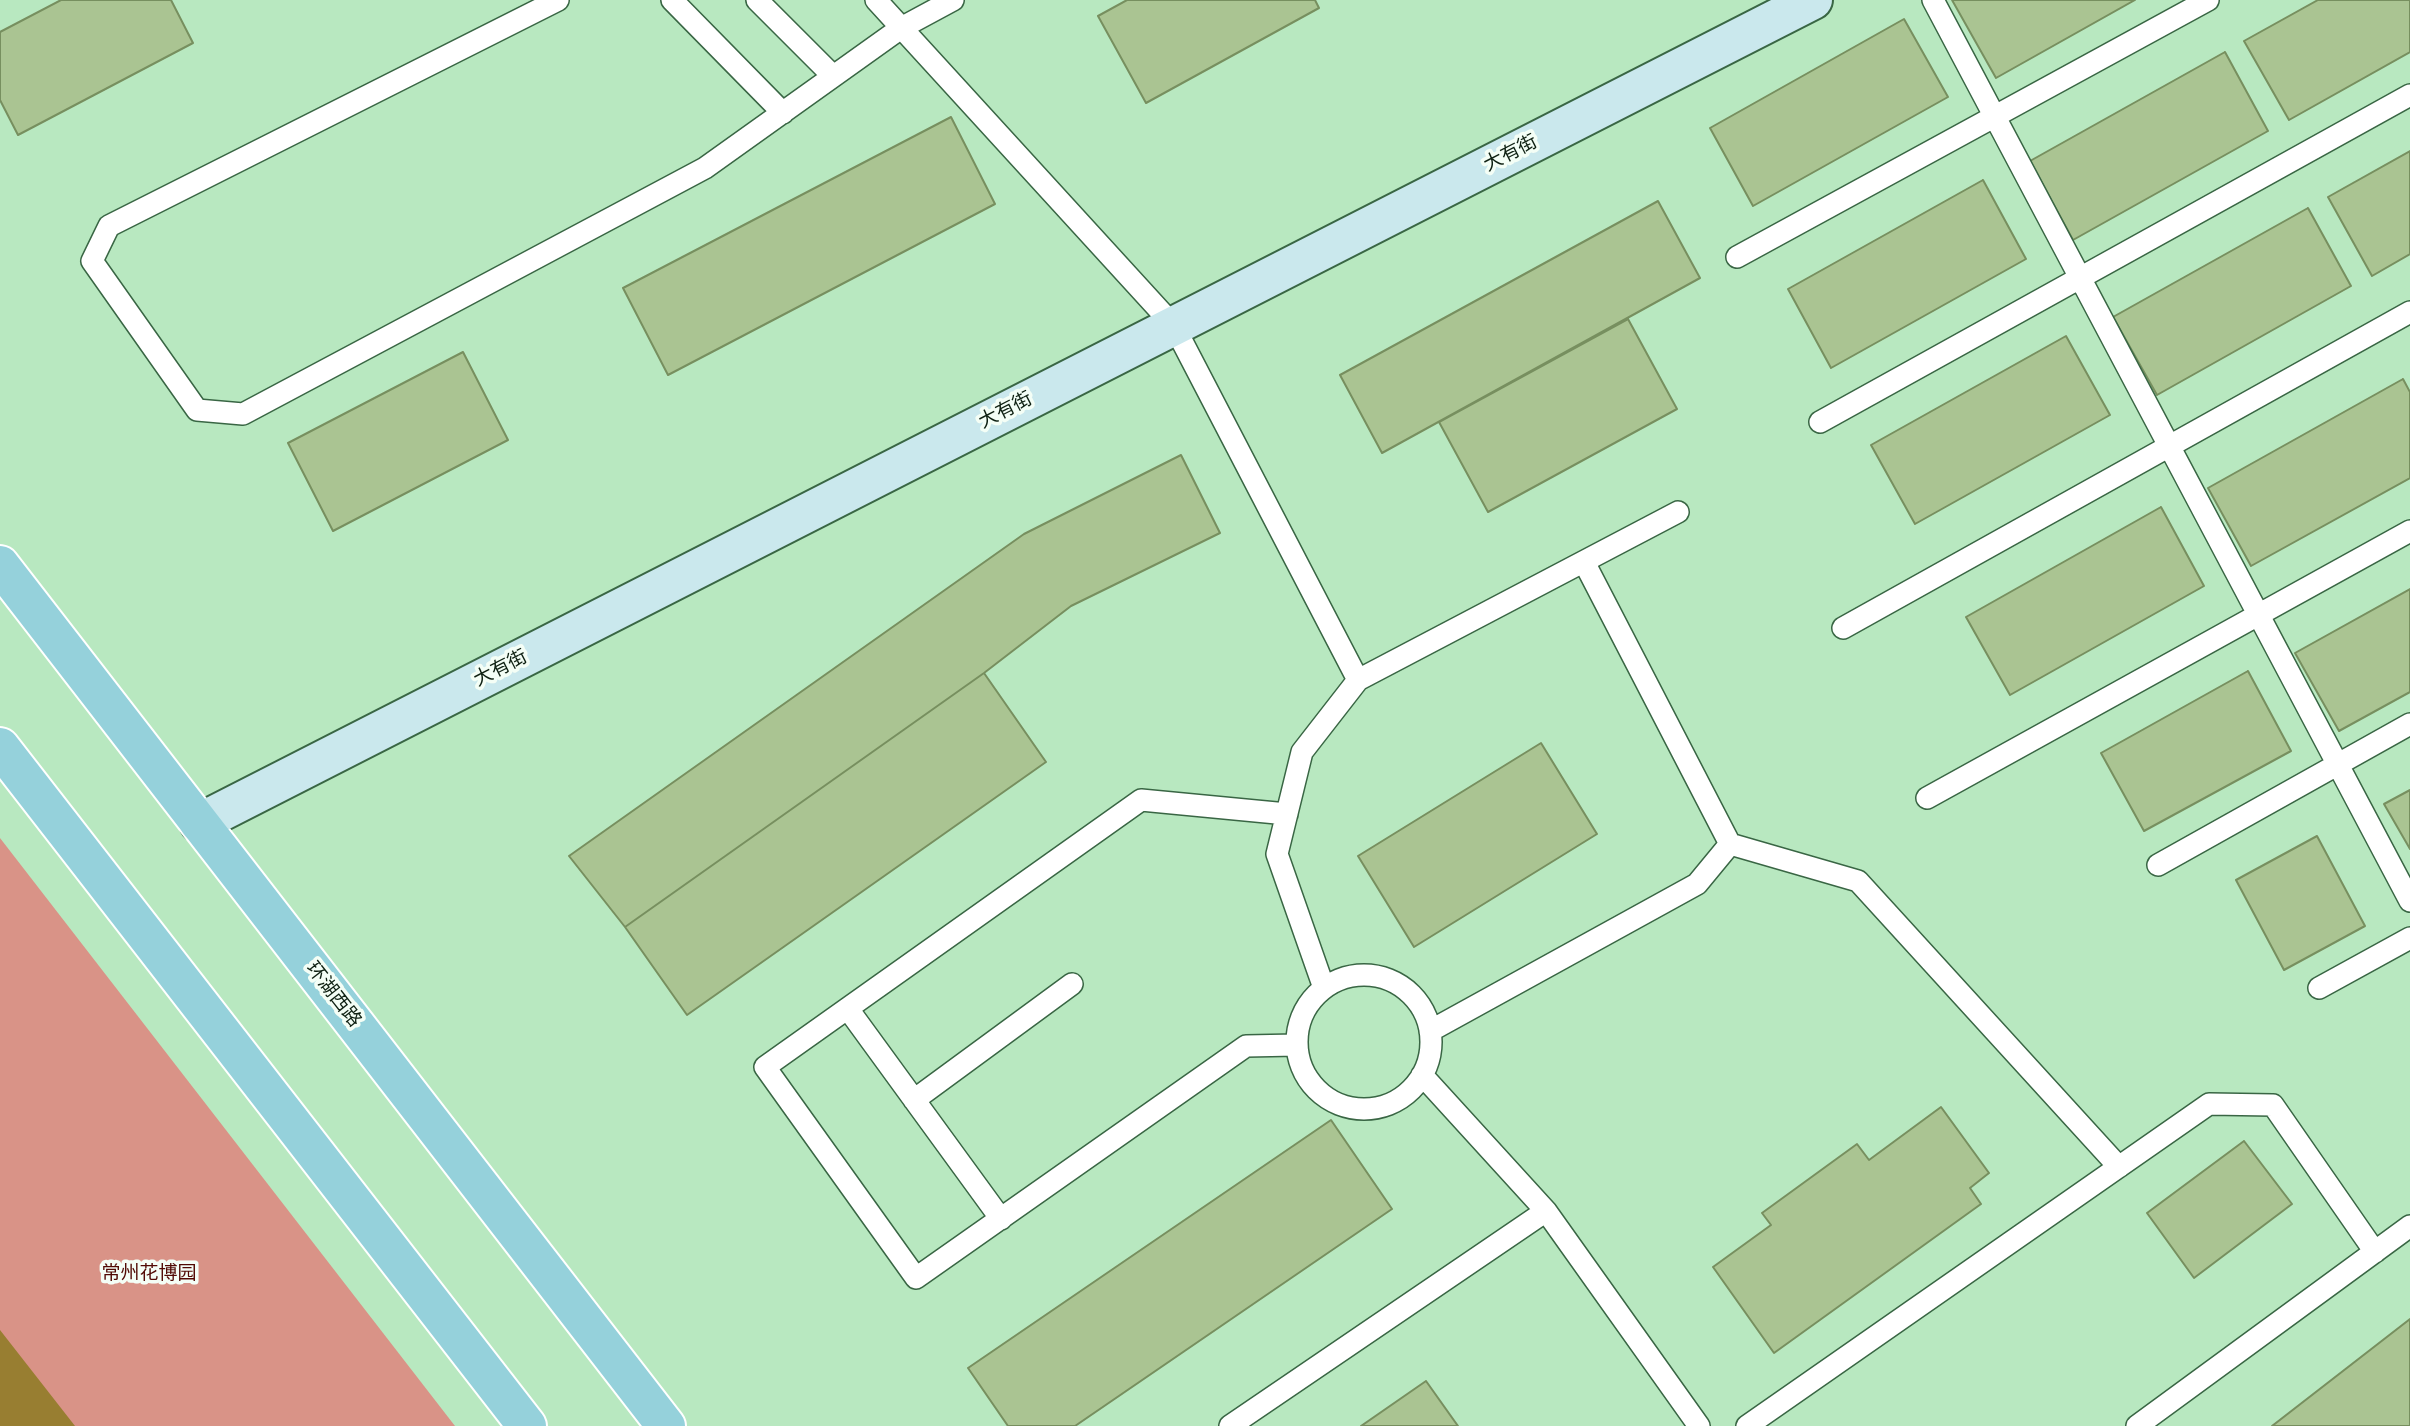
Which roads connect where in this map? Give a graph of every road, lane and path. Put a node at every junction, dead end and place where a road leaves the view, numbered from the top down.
1 (558, 0) edge
2 (672, 0) edge
3 (757, 0) edge
4 (876, 0) edge
5 (953, 0) edge
6 (1813, 0) edge
7 (1933, 0) edge
8 (2208, 0) edge
9 (901, 28) junction
10 (833, 76) junction
11 (2410, 95) edge
12 (783, 113) junction
13 (1995, 117) junction
14 (1737, 257) dead end
15 (2080, 278) junction
16 (2410, 312) edge
17 (1174, 326) junction
18 (1820, 422) dead end
19 (2169, 446) junction
20 (1678, 512) dead end
21 (2410, 531) edge
22 (1584, 562) junction
23 (0, 565) edge
24 (2259, 615) junction
25 (1843, 628) dead end
26 (1358, 680) junction
27 (2410, 724) edge
28 (0, 747) edge
29 (2338, 764) junction
30 (1927, 798) dead end
31 (1287, 814) junction
32 (199, 823) junction
33 (1730, 844) junction
34 (2158, 864) dead end
35 (2410, 901) edge
36 (2410, 938) edge
37 (1072, 984) dead end
38 (1324, 988) junction
39 (2319, 988) dead end
40 (848, 1009) junction
41 (1430, 1031) junction
42 (1296, 1045) junction
43 (1422, 1075) junction
44 (914, 1100) junction
45 (2119, 1167) junction
46 (1546, 1211) junction
47 (1001, 1219) junction
48 (2410, 1226) edge
49 (2375, 1252) junction
50 (527, 1426) edge
51 (666, 1426) edge
52 (1230, 1426) edge
53 (1699, 1426) edge
54 (1747, 1426) edge
55 (2137, 1426) edge

1 - 12 lane
2 - 12 lane
3 - 10 lane
4 - 9 lane
5 - 9 lane
6 - 17 street, 大有街
7 - 13 lane
8 - 13 lane
9 - 10 lane
9 - 17 lane
10 - 12 lane
11 - 15 lane
13 - 14 lane
13 - 15 lane
15 - 18 lane
15 - 19 lane
16 - 19 lane
17 - 26 lane
17 - 32 street, 大有街
19 - 24 lane
19 - 25 lane
20 - 22 lane
21 - 24 lane
22 - 26 lane
22 - 33 lane
23 - 32 main road, 环湖西路
24 - 29 lane
24 - 30 lane
26 - 31 lane
27 - 29 lane
28 - 50 main road
29 - 34 lane
29 - 35 lane
31 - 38 lane
31 - 40 lane
32 - 51 main road, 环湖西路
33 - 41 lane
33 - 45 lane
36 - 39 lane
37 - 44 lane
38 - 41 lane
38 - 42 lane
40 - 44 lane
40 - 47 lane
41 - 43 lane
42 - 43 lane
42 - 47 lane
43 - 46 lane
44 - 47 lane
45 - 49 lane
45 - 54 lane
46 - 52 lane
46 - 53 lane
48 - 49 lane
49 - 55 lane

